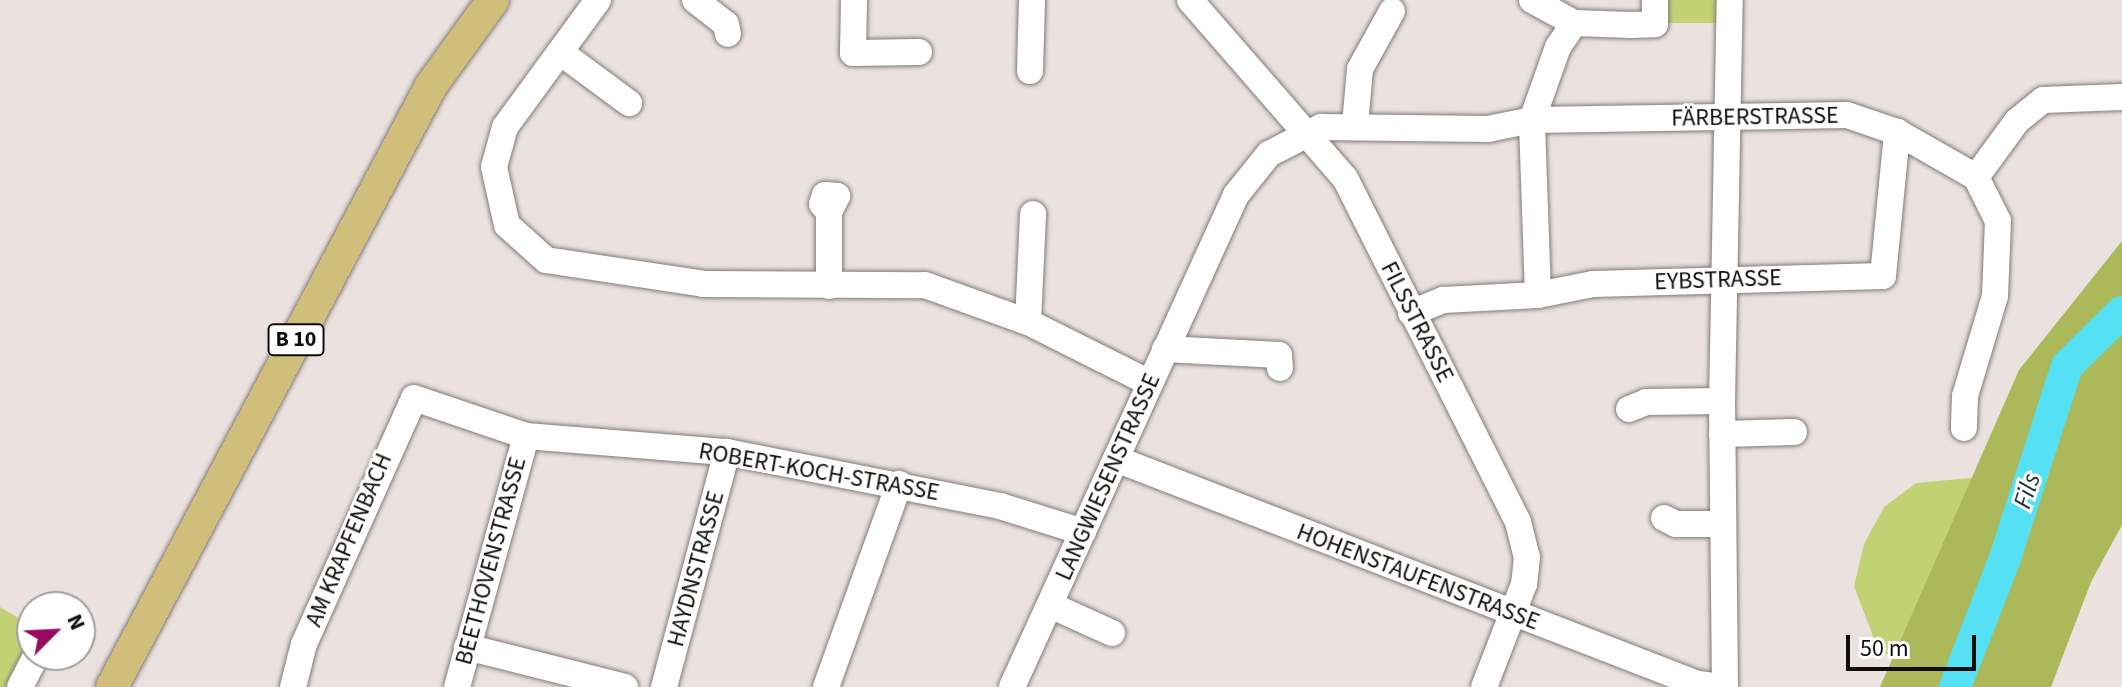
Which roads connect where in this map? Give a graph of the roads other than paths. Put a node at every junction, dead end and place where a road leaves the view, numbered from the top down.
1 (493, 0) edge
2 (598, 0) edge
3 (695, 0) edge
4 (854, 0) edge
5 (1032, 0) edge
6 (1190, 0) edge
7 (1532, 0) edge
8 (1655, 0) edge
9 (1730, 0) edge
10 (1392, 11) dead end
11 (1574, 23) junction
12 (728, 34) dead end
13 (560, 52) junction
14 (919, 52) dead end
15 (1030, 71) dead end
16 (2122, 97) edge
17 (629, 103) dead end
18 (1728, 117) junction
19 (1532, 120) junction
20 (1355, 125) junction
21 (1308, 131) junction
22 (1897, 132) junction
23 (1976, 177) junction
24 (829, 212) dead end
25 (1033, 214) dead end
26 (1727, 279) junction
27 (829, 286) junction
28 (1538, 295) junction
29 (1411, 313) junction
30 (1028, 322) junction
31 (1165, 349) junction
32 (1280, 368) dead end
33 (1150, 383) junction
34 (414, 398) joint
35 (1722, 401) junction
36 (1629, 409) dead end
37 (1964, 428) dead end
38 (1794, 432) dead end
39 (1722, 434) junction
40 (526, 436) junction
41 (727, 452) junction
42 (1116, 459) junction
43 (899, 484) junction
44 (1664, 518) dead end
45 (1722, 524) junction
46 (1083, 532) junction
47 (1050, 605) junction
48 (1513, 614) junction
49 (1112, 633) dead end
50 (467, 647) junction
51 (112, 687) edge
52 (293, 687) edge
53 (457, 687) edge
54 (625, 687) edge
55 (664, 687) edge
56 (826, 687) edge
57 (1012, 687) edge
58 (1484, 687) edge
59 (1723, 687) edge

1 - 51 main road, B 10
2 - 13 street
3 - 12 street
4 - 14 street
5 - 15 street
6 - 21 street, FILSSTRASSE
7 - 11 street
8 - 11 street
9 - 18 street
10 - 20 street
11 - 19 street
13 - 17 street
13 - 27 street
16 - 23 street
18 - 19 street, FÄRBERSTRASSE
18 - 22 street, FÄRBERSTRASSE
18 - 26 street
19 - 20 street, FÄRBERSTRASSE
19 - 28 street
20 - 21 street, FÄRBERSTRASSE
21 - 29 street, FILSSTRASSE
21 - 31 street, LANGWIESENSTRASSE
22 - 23 street, FÄRBERSTRASSE
22 - 26 street, EYBSTRASSE
23 - 37 street
24 - 27 street
25 - 30 street
26 - 28 street, EYBSTRASSE
26 - 35 street
27 - 30 street
28 - 29 street, EYBSTRASSE
29 - 48 street, FILSSTRASSE
30 - 33 street
31 - 32 street, LANGWIESENSTRASSE
31 - 33 street, LANGWIESENSTRASSE
33 - 42 street, LANGWIESENSTRASSE
34 - 40 street, ROBERT-KOCH-STRASSE
34 - 52 street, AM KRAPFENBACH
35 - 36 street
35 - 39 street
38 - 39 street
39 - 45 street
40 - 41 street, ROBERT-KOCH-STRASSE
40 - 50 street, BEETHOVENSTRASSE
41 - 43 street, ROBERT-KOCH-STRASSE
41 - 55 street, HAYDNSTRASSE
42 - 46 street, LANGWIESENSTRASSE
42 - 48 street, HOHENSTAUFENSTRASSE
43 - 46 street, ROBERT-KOCH-STRASSE
43 - 56 street
44 - 45 street
45 - 59 street
46 - 47 street, LANGWIESENSTRASSE
47 - 49 street, LANGWIESENSTRASSE
47 - 57 street, LANGWIESENSTRASSE
48 - 58 street, FILSSTRASSE
48 - 59 street, HOHENSTAUFENSTRASSE
50 - 53 street, BEETHOVENSTRASSE
50 - 54 street

